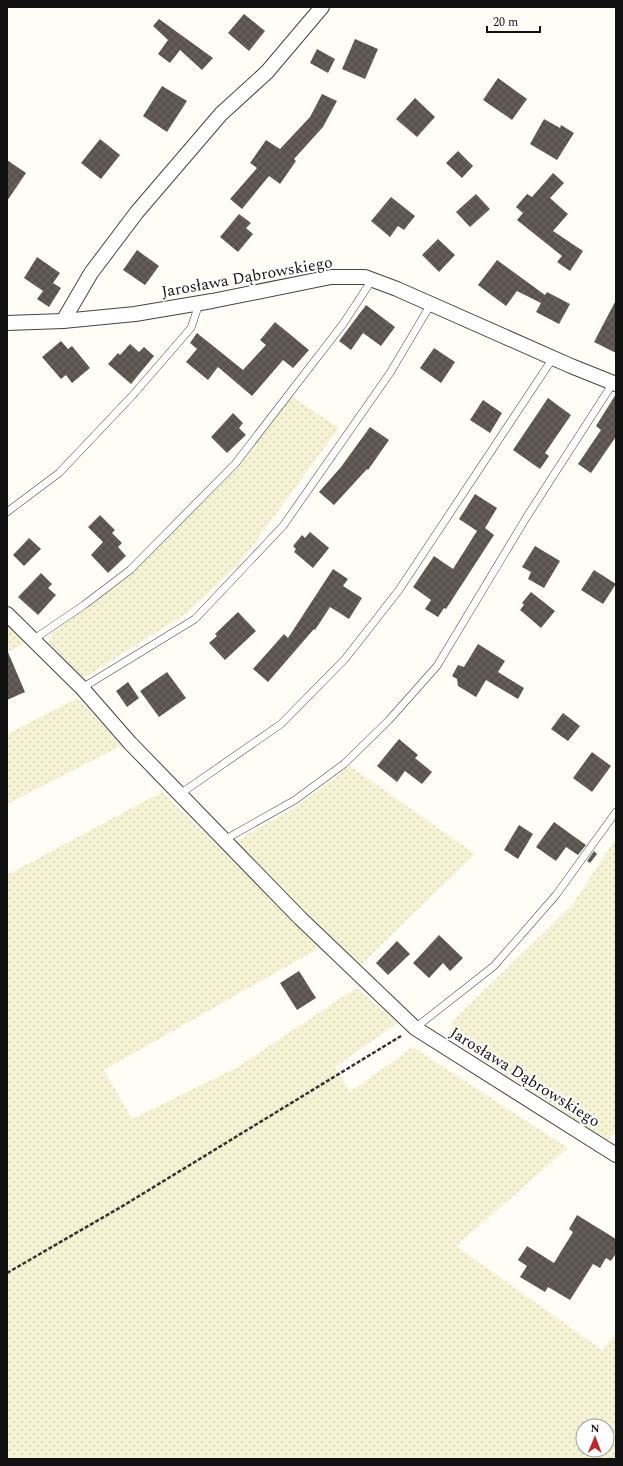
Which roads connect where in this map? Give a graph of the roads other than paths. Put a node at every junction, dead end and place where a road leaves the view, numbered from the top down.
1 (322, 7) edge
2 (372, 280) junction
3 (198, 304) junction
4 (432, 304) junction
5 (63, 321) junction
6 (7, 324) edge
7 (553, 358) junction
8 (614, 383) edge
9 (7, 512) edge
10 (7, 614) edge
11 (34, 639) junction
12 (82, 688) junction
13 (180, 794) junction
14 (616, 812) edge
15 (224, 840) junction
16 (415, 1028) junction
17 (616, 1155) edge

1 - 5 street
2 - 3 street, Jarosława Dąbrowskiego
2 - 4 street, Jarosława Dąbrowskiego
2 - 11 lane
3 - 5 street, Jarosława Dąbrowskiego
3 - 9 lane
4 - 7 street, Jarosława Dąbrowskiego
4 - 12 lane
5 - 6 street, Jarosława Dąbrowskiego
7 - 8 street, Jarosława Dąbrowskiego
7 - 13 lane
8 - 15 lane
10 - 11 street, Jarosława Dąbrowskiego
11 - 12 street, Jarosława Dąbrowskiego
12 - 13 street, Jarosława Dąbrowskiego
13 - 15 street, Jarosława Dąbrowskiego
14 - 16 lane
15 - 16 street, Jarosława Dąbrowskiego
16 - 17 street, Jarosława Dąbrowskiego

